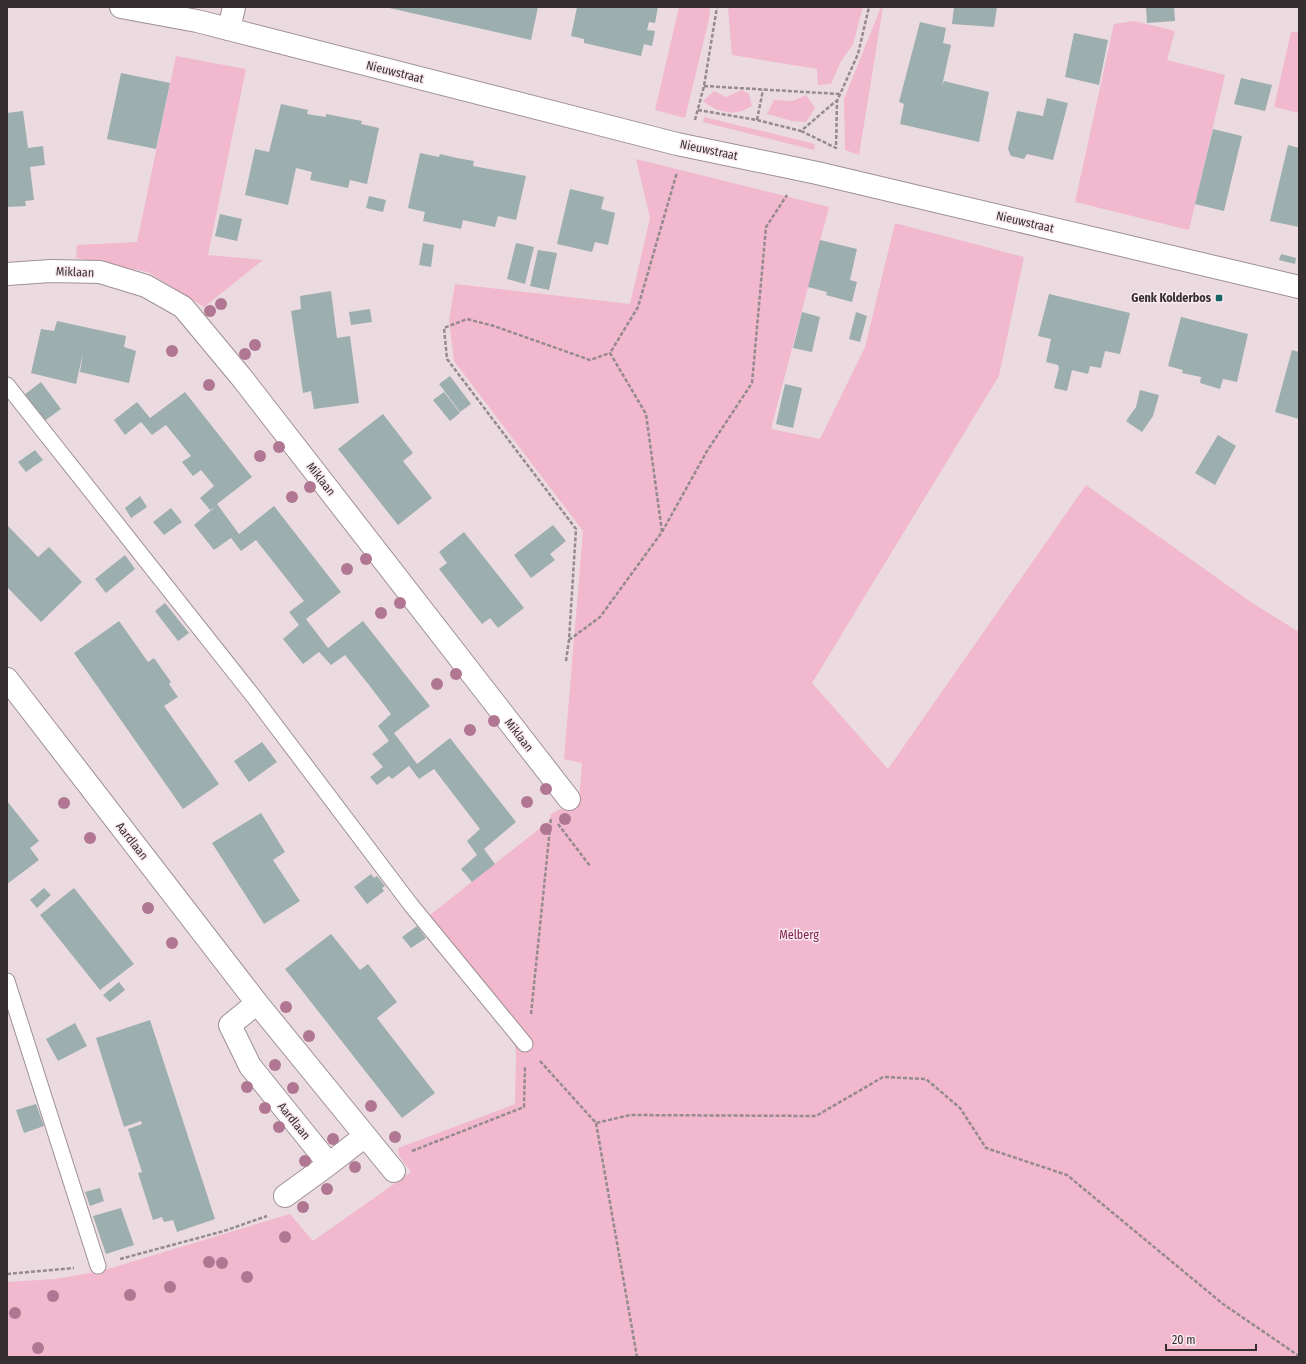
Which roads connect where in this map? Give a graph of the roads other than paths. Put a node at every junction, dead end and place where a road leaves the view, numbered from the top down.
1 (121, 7) edge
2 (234, 7) edge
3 (229, 29) junction
4 (7, 274) edge
5 (1299, 287) edge
6 (7, 385) edge
7 (7, 679) edge
8 (568, 799) dead end
9 (7, 981) edge
10 (257, 1003) junction
11 (525, 1044) road end
12 (365, 1136) junction
13 (329, 1164) junction
14 (394, 1171) road end
15 (285, 1196) dead end
16 (98, 1266) road end

1 - 3 street, Nieuwstraat
2 - 3 street
3 - 5 street, Nieuwstraat
4 - 8 street, Miklaan
6 - 11 lane
7 - 10 street, Aardlaan
9 - 16 lane
10 - 12 street, Aardlaan
10 - 13 street, Aardlaan
12 - 13 street
12 - 14 street, Aardlaan
13 - 15 street

